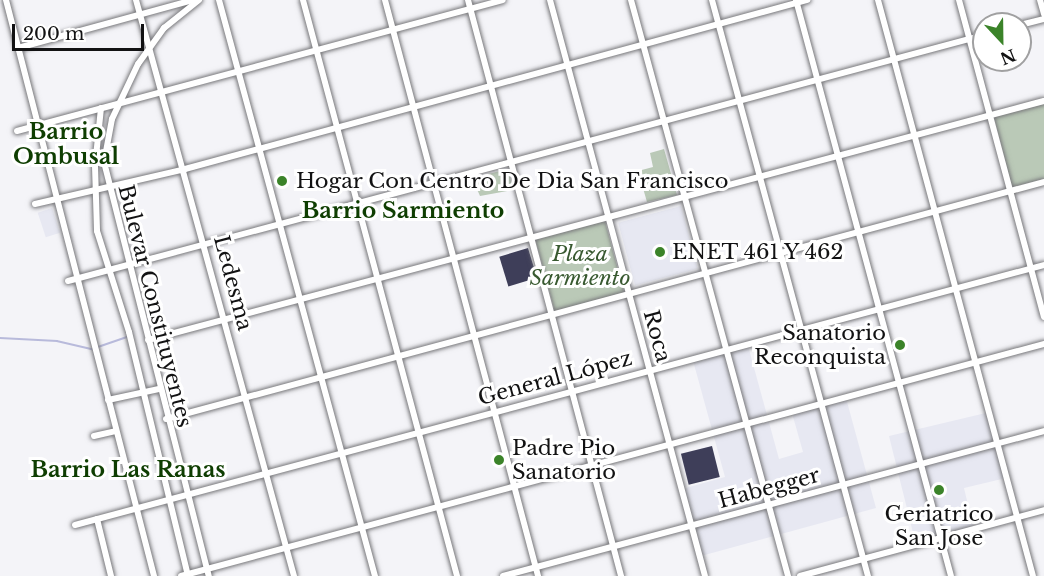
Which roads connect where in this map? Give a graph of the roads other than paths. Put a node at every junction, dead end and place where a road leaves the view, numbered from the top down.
1 (6, 0) edge
2 (136, 0) edge
3 (194, 0) edge
4 (199, 0) edge
5 (219, 0) edge
6 (303, 0) edge
7 (385, 0) edge
8 (468, 0) edge
9 (503, 0) edge
10 (550, 0) edge
11 (631, 0) edge
12 (712, 0) edge
13 (807, 0) edge
14 (878, 0) edge
15 (959, 0) edge
16 (1040, 0) edge
17 (796, 1) edge
18 (471, 9) junction
19 (141, 15) junction
20 (1044, 16) edge
21 (719, 24) junction
22 (393, 29) junction
23 (972, 38) edge
24 (969, 39) junction
25 (150, 45) junction
26 (643, 45) junction
27 (18, 48) junction
28 (316, 50) junction
29 (894, 59) junction
30 (568, 65) junction
31 (238, 71) junction
32 (818, 79) junction
33 (491, 86) junction
34 (164, 91) junction
35 (740, 101) junction
36 (1044, 101) edge
37 (118, 103) junction
38 (413, 107) junction
39 (101, 108) junction
40 (990, 115) junction
41 (663, 121) junction
42 (38, 126) junction
43 (337, 127) junction
44 (17, 131) dead end
45 (914, 136) junction
46 (588, 141) junction
47 (260, 149) junction
48 (838, 156) junction
49 (511, 162) junction
50 (185, 169) junction
51 (760, 177) junction
52 (433, 182) junction
53 (1044, 182) edge
54 (108, 189) junction
55 (95, 191) junction
56 (1010, 191) junction
57 (684, 197) junction
58 (56, 198) junction
59 (357, 202) junction
60 (35, 204) dead end
61 (935, 212) junction
62 (609, 217) junction
63 (280, 224) junction
64 (859, 232) junction
65 (531, 238) junction
66 (205, 243) junction
67 (781, 253) junction
68 (453, 258) junction
69 (128, 265) junction
70 (1044, 265) edge
71 (1031, 268) junction
72 (109, 270) junction
73 (704, 274) junction
74 (77, 279) junction
75 (377, 279) junction
76 (68, 281) dead end
77 (956, 289) junction
78 (629, 294) junction
79 (300, 300) junction
80 (880, 309) junction
81 (552, 315) junction
82 (1044, 317) edge
83 (225, 319) junction
84 (801, 330) junction
85 (474, 336) junction
86 (148, 340) junction
87 (1044, 344) edge
88 (725, 350) junction
89 (398, 356) junction
90 (976, 363) junction
91 (650, 370) junction
92 (321, 378) junction
93 (900, 383) junction
94 (159, 389) junction
95 (572, 391) junction
96 (141, 393) junction
97 (246, 398) junction
98 (108, 400) junction
99 (822, 405) junction
100 (494, 411) junction
101 (166, 418) junction
102 (745, 425) junction
103 (116, 431) junction
104 (418, 431) junction
105 (1044, 431) edge
106 (94, 436) dead end
107 (997, 444) junction
108 (670, 446) junction
109 (341, 452) junction
110 (922, 464) junction
111 (592, 467) junction
112 (266, 472) junction
113 (163, 478) junction
114 (843, 485) junction
115 (515, 488) junction
116 (187, 494) junction
117 (179, 498) junction
118 (169, 501) junction
119 (768, 505) junction
120 (439, 508) junction
121 (136, 509) junction
122 (1044, 510) edge
123 (1017, 517) junction
124 (97, 519) junction
125 (75, 525) dead end
126 (691, 526) junction
127 (363, 529) junction
128 (942, 537) junction
129 (614, 547) junction
130 (287, 550) junction
131 (863, 559) junction
132 (536, 567) junction
133 (207, 572) edge
134 (111, 576) edge
135 (154, 576) edge
136 (184, 576) edge
137 (294, 576) edge
138 (375, 576) edge
139 (457, 576) edge
140 (503, 576) edge
141 (538, 576) edge
142 (621, 576) edge
143 (705, 576) edge
144 (788, 576) edge
145 (800, 576) edge
146 (868, 576) edge
147 (951, 576) edge
148 (1033, 576) edge

1 - 27 street
2 - 19 street, Ledesma
3 - 19 street
4 - 25 street, Bulevar Constituyentes
5 - 31 street
6 - 28 street
7 - 22 street
8 - 18 street
9 - 18 street
10 - 30 street, Roca
11 - 26 street
12 - 21 street
13 - 17 street
14 - 29 street
15 - 24 street
16 - 20 street
17 - 21 street
17 - 32 street
18 - 22 street
18 - 33 street
19 - 25 street, Ledesma
19 - 27 street
21 - 26 street
21 - 35 street
22 - 28 street
22 - 38 street
23 - 24 street
24 - 29 street
24 - 40 street
25 - 34 street, Ledesma
25 - 37 street, Bulevar Constituyentes
26 - 30 street
26 - 41 street
27 - 42 street
28 - 31 street
28 - 43 street
29 - 32 street
29 - 45 street
30 - 33 street
30 - 46 street, Roca
31 - 34 street
31 - 47 street
32 - 35 street
32 - 48 street
33 - 38 street
33 - 49 street
34 - 37 street
34 - 50 street, Ledesma
35 - 41 street
35 - 51 street
36 - 40 street
37 - 39 street
37 - 54 street, Bulevar Constituyentes
38 - 43 street
38 - 52 street
39 - 42 street
39 - 55 street
40 - 45 street
40 - 56 street
41 - 46 street
41 - 57 street
42 - 44 street
42 - 58 street
43 - 47 street
43 - 59 street
45 - 48 street
45 - 61 street
46 - 49 street
46 - 62 street, Roca
47 - 50 street
47 - 63 street
48 - 51 street
48 - 64 street
49 - 52 street
49 - 65 street
50 - 54 street
50 - 66 street, Ledesma
51 - 57 street
51 - 67 street
52 - 59 street
52 - 68 street
53 - 56 street
54 - 55 street
54 - 69 street, Bulevar Constituyentes
55 - 58 street
55 - 72 street
56 - 61 street
56 - 71 street
57 - 62 street
57 - 73 street
58 - 60 street
58 - 74 street
59 - 63 street
59 - 75 street
61 - 64 street
61 - 77 street
62 - 65 street
62 - 78 street, Roca
63 - 66 street
63 - 79 street
64 - 67 street
64 - 80 street
65 - 68 street
65 - 81 street
66 - 69 street
66 - 83 street, Ledesma
67 - 73 street
67 - 84 street
68 - 75 street
68 - 85 street
69 - 72 street
69 - 86 street, Bulevar Constituyentes
70 - 71 street, General López
71 - 77 street, General López
71 - 82 street
72 - 74 street
72 - 96 street
73 - 78 street
73 - 88 street
74 - 76 street
74 - 98 street
75 - 79 street
75 - 89 street
77 - 80 street, General López
77 - 90 street
78 - 81 street
78 - 91 street, Roca
79 - 83 street
79 - 92 street
80 - 84 street, General López
80 - 93 street
81 - 85 street
81 - 95 street
83 - 86 street
83 - 97 street, Ledesma
84 - 88 street, General López
84 - 99 street
85 - 89 street
85 - 100 street
86 - 94 street, Bulevar Constituyentes
87 - 90 street
88 - 91 street, General López
88 - 102 street
89 - 92 street
89 - 104 street
90 - 93 street
90 - 107 street
91 - 95 street, General López
91 - 108 street, Roca
92 - 97 street
92 - 109 street
93 - 99 street
93 - 110 street
94 - 96 street
94 - 101 street, Bulevar Constituyentes
95 - 100 street, General López
95 - 111 street
96 - 98 street
96 - 113 street
97 - 101 street
97 - 112 street, Ledesma
98 - 103 street
99 - 102 street
99 - 114 street
100 - 104 street, General López
100 - 115 street
101 - 116 street, Bulevar Constituyentes
102 - 108 street
102 - 119 street
103 - 106 street
103 - 121 street
104 - 109 street, General López
104 - 120 street
105 - 107 street, Habegger
107 - 110 street, Habegger
107 - 123 street
108 - 111 street
108 - 126 street, Roca
109 - 112 street, General López
109 - 127 street
110 - 114 street, Habegger
110 - 128 street
111 - 115 street
111 - 129 street
112 - 116 street, General López
112 - 130 street, Ledesma
113 - 117 street
113 - 118 street
114 - 119 street, Habegger
114 - 131 street
115 - 120 street
115 - 132 street
116 - 117 street, General López
116 - 133 street, Bulevar Constituyentes
117 - 118 street, General López
118 - 121 street, General López
118 - 136 street
119 - 126 street, Habegger
119 - 144 street
120 - 127 street
120 - 139 street
121 - 124 street, General López
121 - 135 street
122 - 123 street
123 - 128 street
123 - 148 street
124 - 125 street, General López
124 - 134 street
126 - 129 street, Habegger
126 - 143 street, Roca
127 - 130 street
127 - 138 street
128 - 131 street
128 - 147 street
129 - 132 street, Habegger
129 - 142 street
130 - 133 street
130 - 137 street, Ledesma
131 - 145 street
131 - 146 street
132 - 140 street, Habegger
132 - 141 street
133 - 136 street

